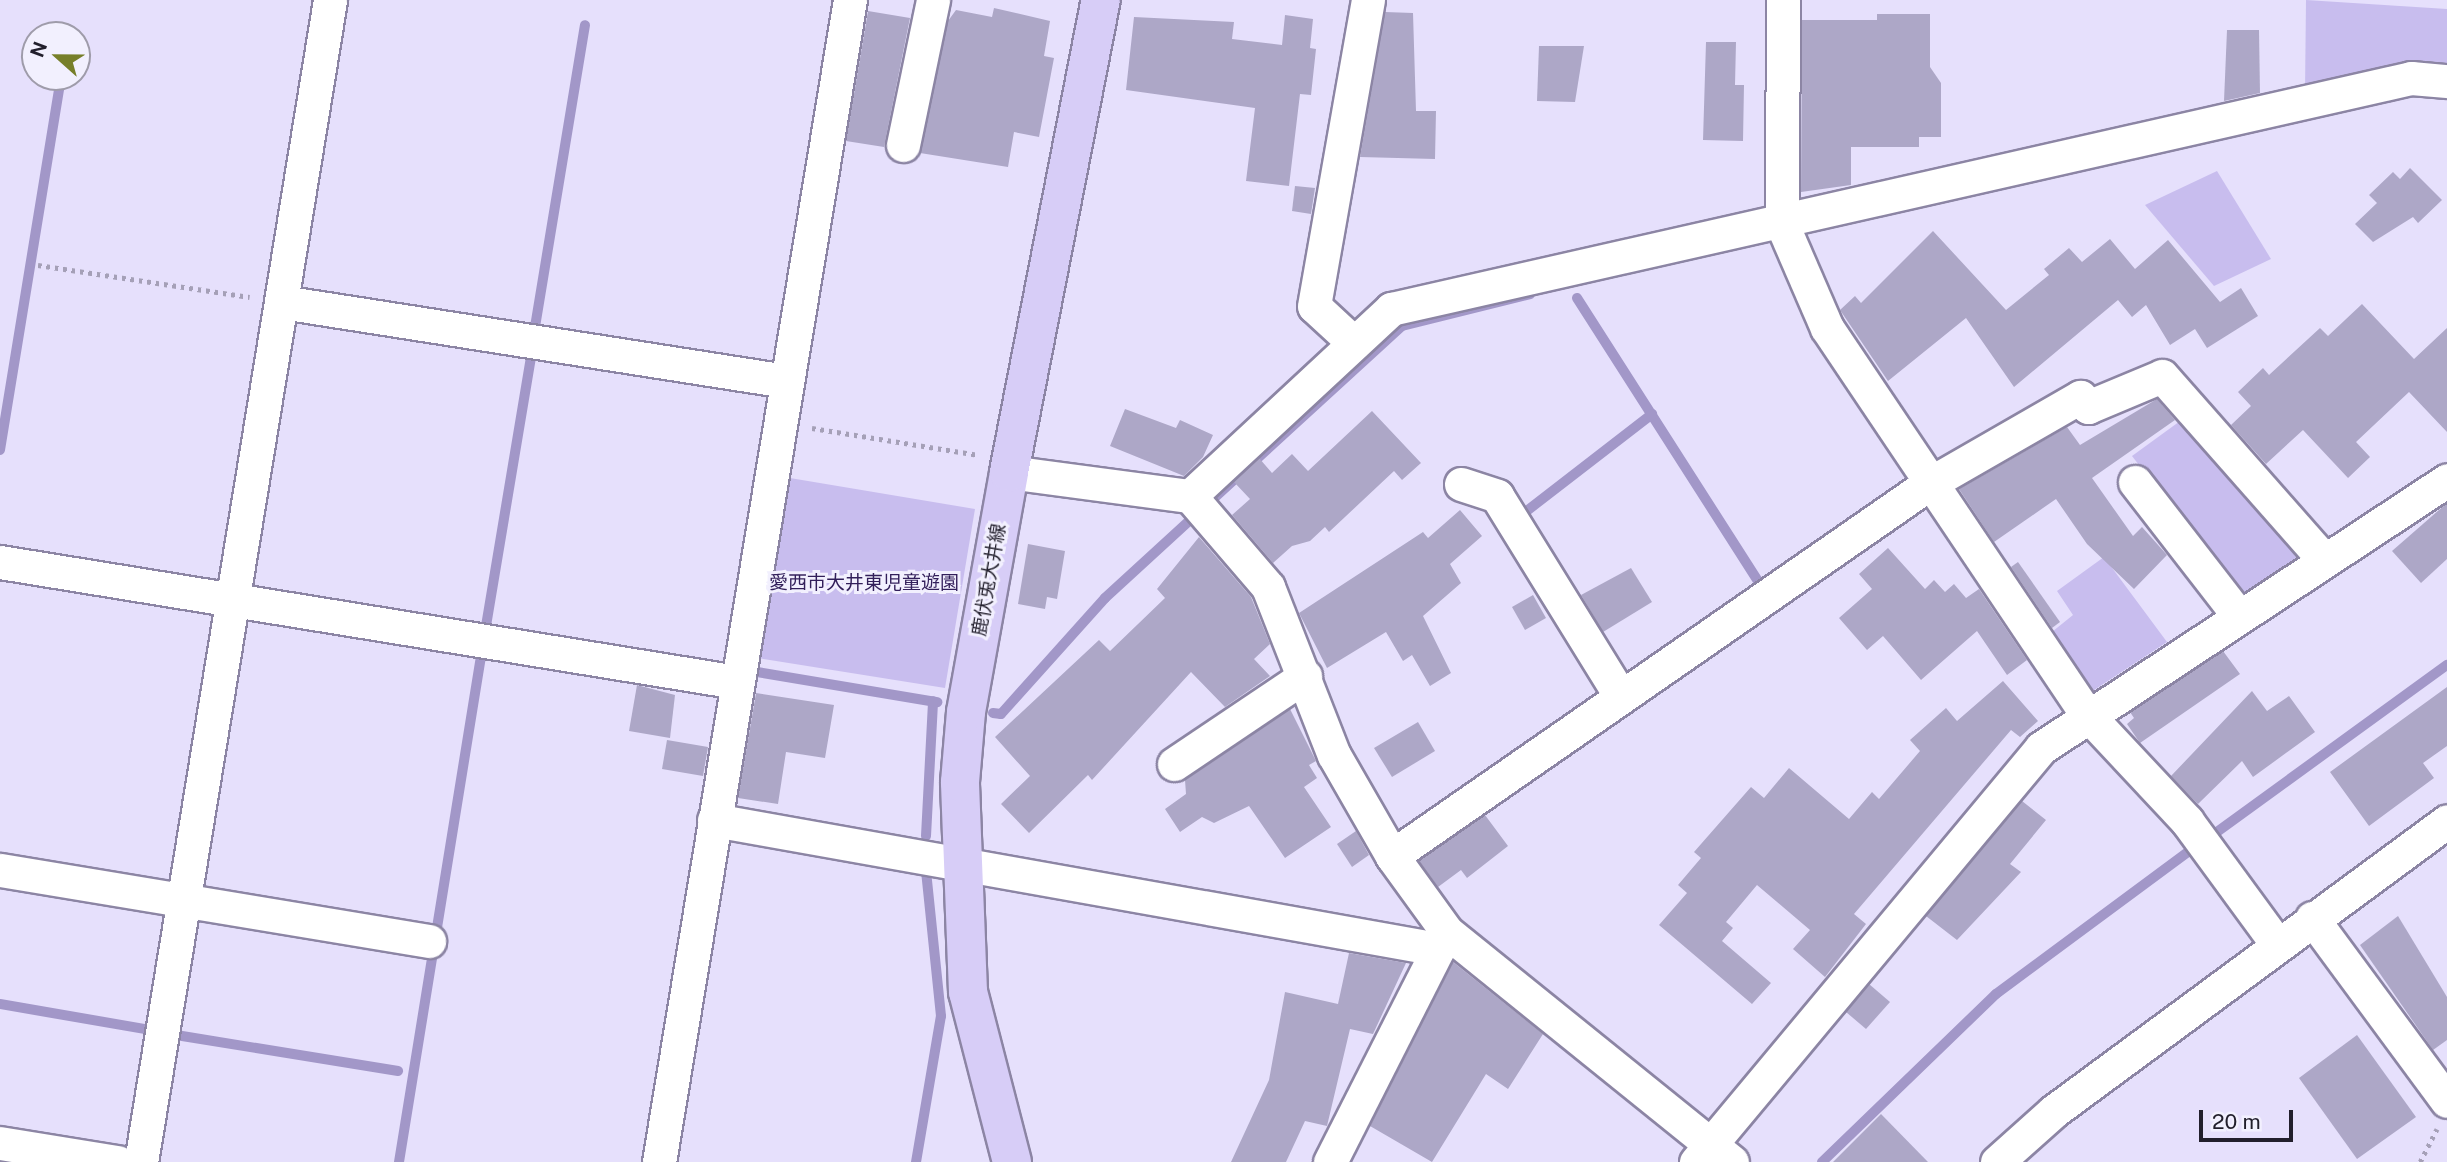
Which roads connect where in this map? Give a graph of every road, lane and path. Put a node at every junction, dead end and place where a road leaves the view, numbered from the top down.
1 (330, 0) edge
2 (850, 0) edge
3 (933, 0) edge
4 (1101, 0) edge
5 (1368, 0) edge
6 (1783, 0) edge
7 (2447, 81) edge
8 (903, 145) dead end
9 (1785, 227) junction
10 (38, 265) dead end
11 (282, 302) junction
12 (1354, 343) junction
13 (786, 381) junction
14 (781, 419) junction
15 (1009, 472) junction
16 (2447, 480) edge
17 (2135, 482) dead end
18 (1461, 484) dead end
19 (1927, 485) junction
20 (1199, 507) junction
21 (2324, 560) junction
22 (0, 562) edge
23 (232, 601) junction
24 (2238, 615) junction
25 (1305, 676) junction
26 (737, 682) junction
27 (1621, 697) junction
28 (2086, 713) junction
29 (1174, 764) dead end
30 (715, 820) junction
31 (2447, 821) edge
32 (1392, 856) junction
33 (960, 860) junction
34 (0, 870) edge
35 (183, 901) junction
36 (2312, 919) junction
37 (429, 941) dead end
38 (1443, 941) junction
39 (2277, 944) junction
40 (2444, 1111) edge
41 (0, 1143) edge
42 (1714, 1155) edge
43 (117, 1162) edge
44 (141, 1162) edge
45 (659, 1162) edge
46 (1012, 1162) edge
47 (1330, 1162) edge
48 (1997, 1162) edge
49 (2420, 1162) edge

1 - 11 street
2 - 13 street
3 - 8 street
4 - 15 main road, 鹿伏兎大井線
5 - 12 street
6 - 9 street
7 - 9 street
9 - 12 street
9 - 19 street
10 - 11 path
11 - 13 street
11 - 23 street
12 - 20 street
13 - 14 street
14 - 15 path
14 - 26 street
15 - 20 street
15 - 33 main road, 鹿伏兎大井線
16 - 21 street
17 - 24 street
18 - 27 street
19 - 21 street
19 - 27 street
19 - 28 street
20 - 25 street
21 - 24 street
22 - 23 street
23 - 26 street
23 - 35 street
24 - 28 street
25 - 29 street
25 - 32 street
26 - 30 street
27 - 32 street
28 - 39 street
28 - 42 street
30 - 33 street
30 - 45 street
31 - 36 street
32 - 38 street
33 - 38 street
33 - 46 main road, 鹿伏兎大井線
34 - 35 street
35 - 37 street
35 - 44 street
36 - 39 street
36 - 40 street
38 - 42 street
38 - 47 street
39 - 48 street
40 - 49 path
41 - 43 street

